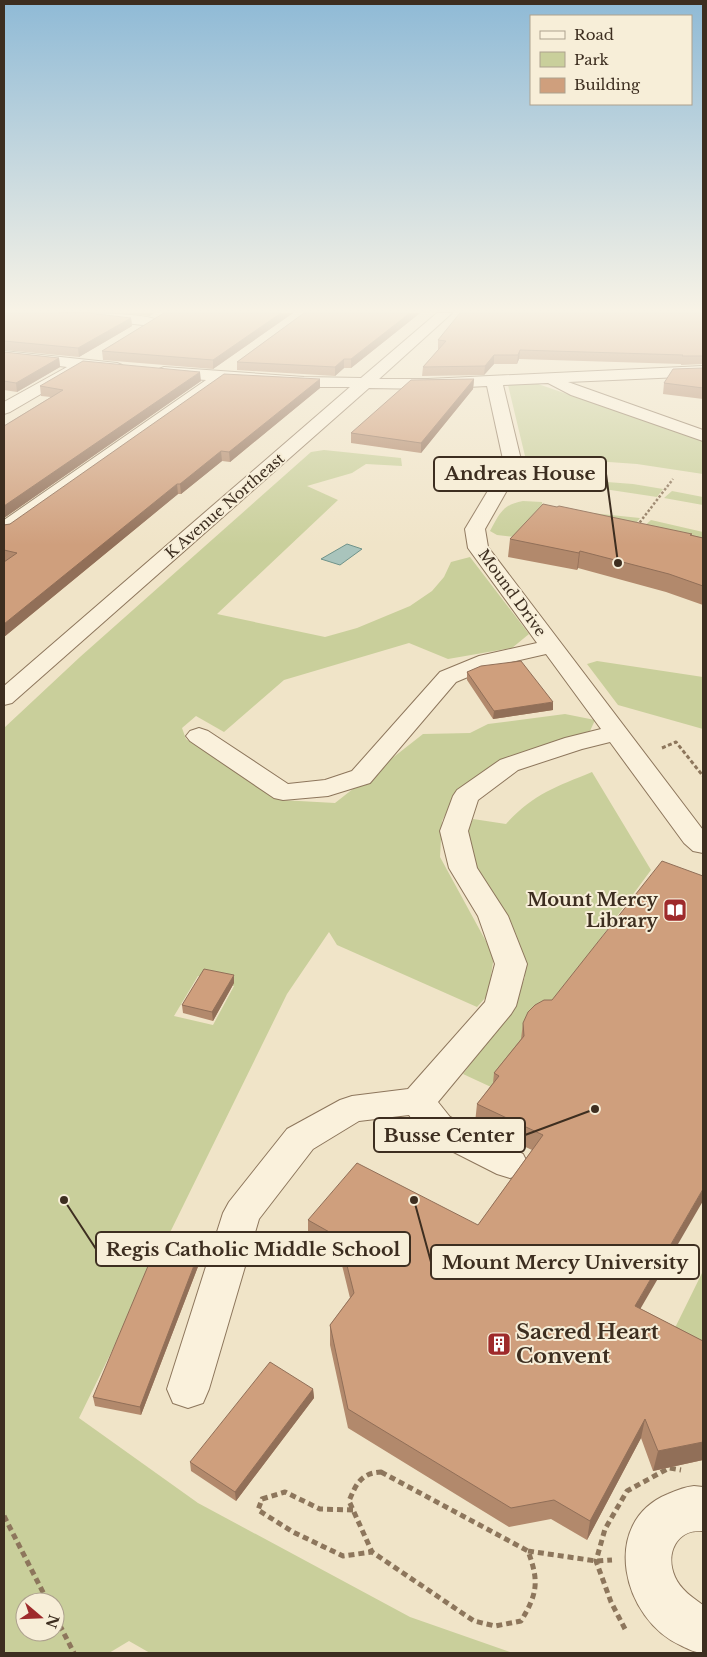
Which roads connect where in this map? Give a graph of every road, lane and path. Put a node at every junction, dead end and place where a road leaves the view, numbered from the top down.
1 (36, 390) edge
2 (199, 390) edge
3 (357, 390) edge
4 (496, 390) edge
5 (575, 390) edge
6 (4, 409) edge
7 (703, 436) edge
8 (673, 479) dead end
9 (4, 529) edge
10 (643, 530) edge
11 (552, 646) junction
12 (4, 698) edge
13 (617, 732) junction
14 (199, 736) dead end
15 (703, 845) edge
16 (418, 1101) junction
17 (510, 1164) dead end
18 (188, 1388) dead end
19 (703, 1509) edge
20 (353, 1510) junction
21 (4, 1516) edge
22 (528, 1551) junction
23 (372, 1552) junction
24 (647, 1557) junction
25 (43, 1592) edge
26 (703, 1630) edge
27 (65, 1635) edge
28 (74, 1653) edge

1 - 6 street
2 - 9 street
3 - 12 street, K Avenue Northeast
4 - 11 street, Mound Drive
5 - 7 street
8 - 10 path
11 - 13 street, Mound Drive
11 - 14 street
13 - 15 street, Mound Drive
13 - 16 street
16 - 17 street
16 - 18 street
19 - 24 street
20 - 22 path
20 - 23 path
20 - 23 path
21 - 25 path
22 - 23 path
22 - 24 path
24 - 26 street
27 - 28 path

